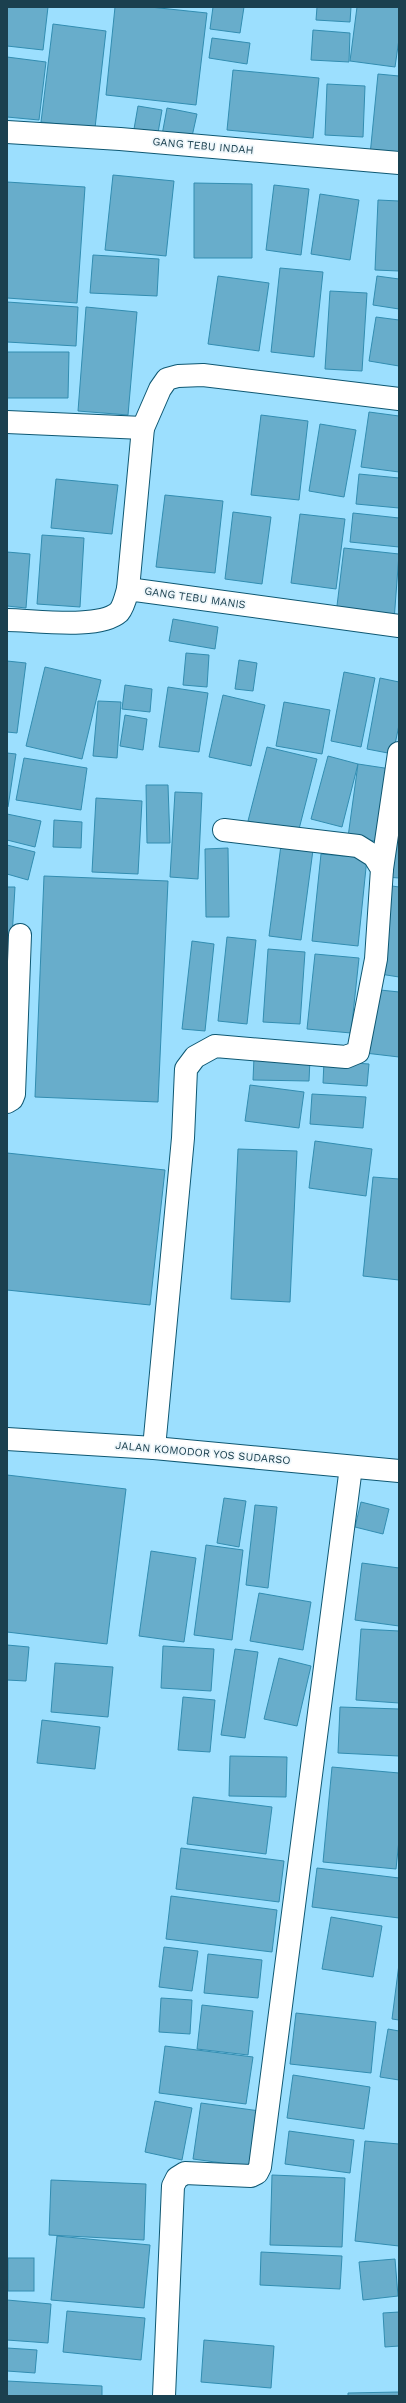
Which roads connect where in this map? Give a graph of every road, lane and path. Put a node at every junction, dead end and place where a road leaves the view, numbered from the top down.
1 (7, 132) edge
2 (399, 163) edge
3 (399, 399) edge
4 (7, 422) edge
5 (143, 428) junction
6 (128, 589) junction
7 (7, 620) edge
8 (399, 626) edge
9 (399, 752) edge
10 (224, 830) dead end
11 (382, 869) junction
12 (20, 935) dead end
13 (7, 1102) edge
14 (7, 1439) edge
15 (154, 1448) junction
16 (351, 1467) junction
17 (399, 1471) edge
18 (164, 2396) edge

1 - 2 street, GANG TEBU INDAH
3 - 5 street
4 - 5 street
5 - 6 street
6 - 7 street, GANG TEBU MANIS
6 - 8 street, GANG TEBU MANIS
9 - 11 street
10 - 11 street
11 - 15 street
12 - 13 street
14 - 15 street, JALAN KOMODOR YOS SUDARSO
15 - 16 street, JALAN KOMODOR YOS SUDARSO
16 - 17 street, JALAN KOMODOR YOS SUDARSO
16 - 18 street

